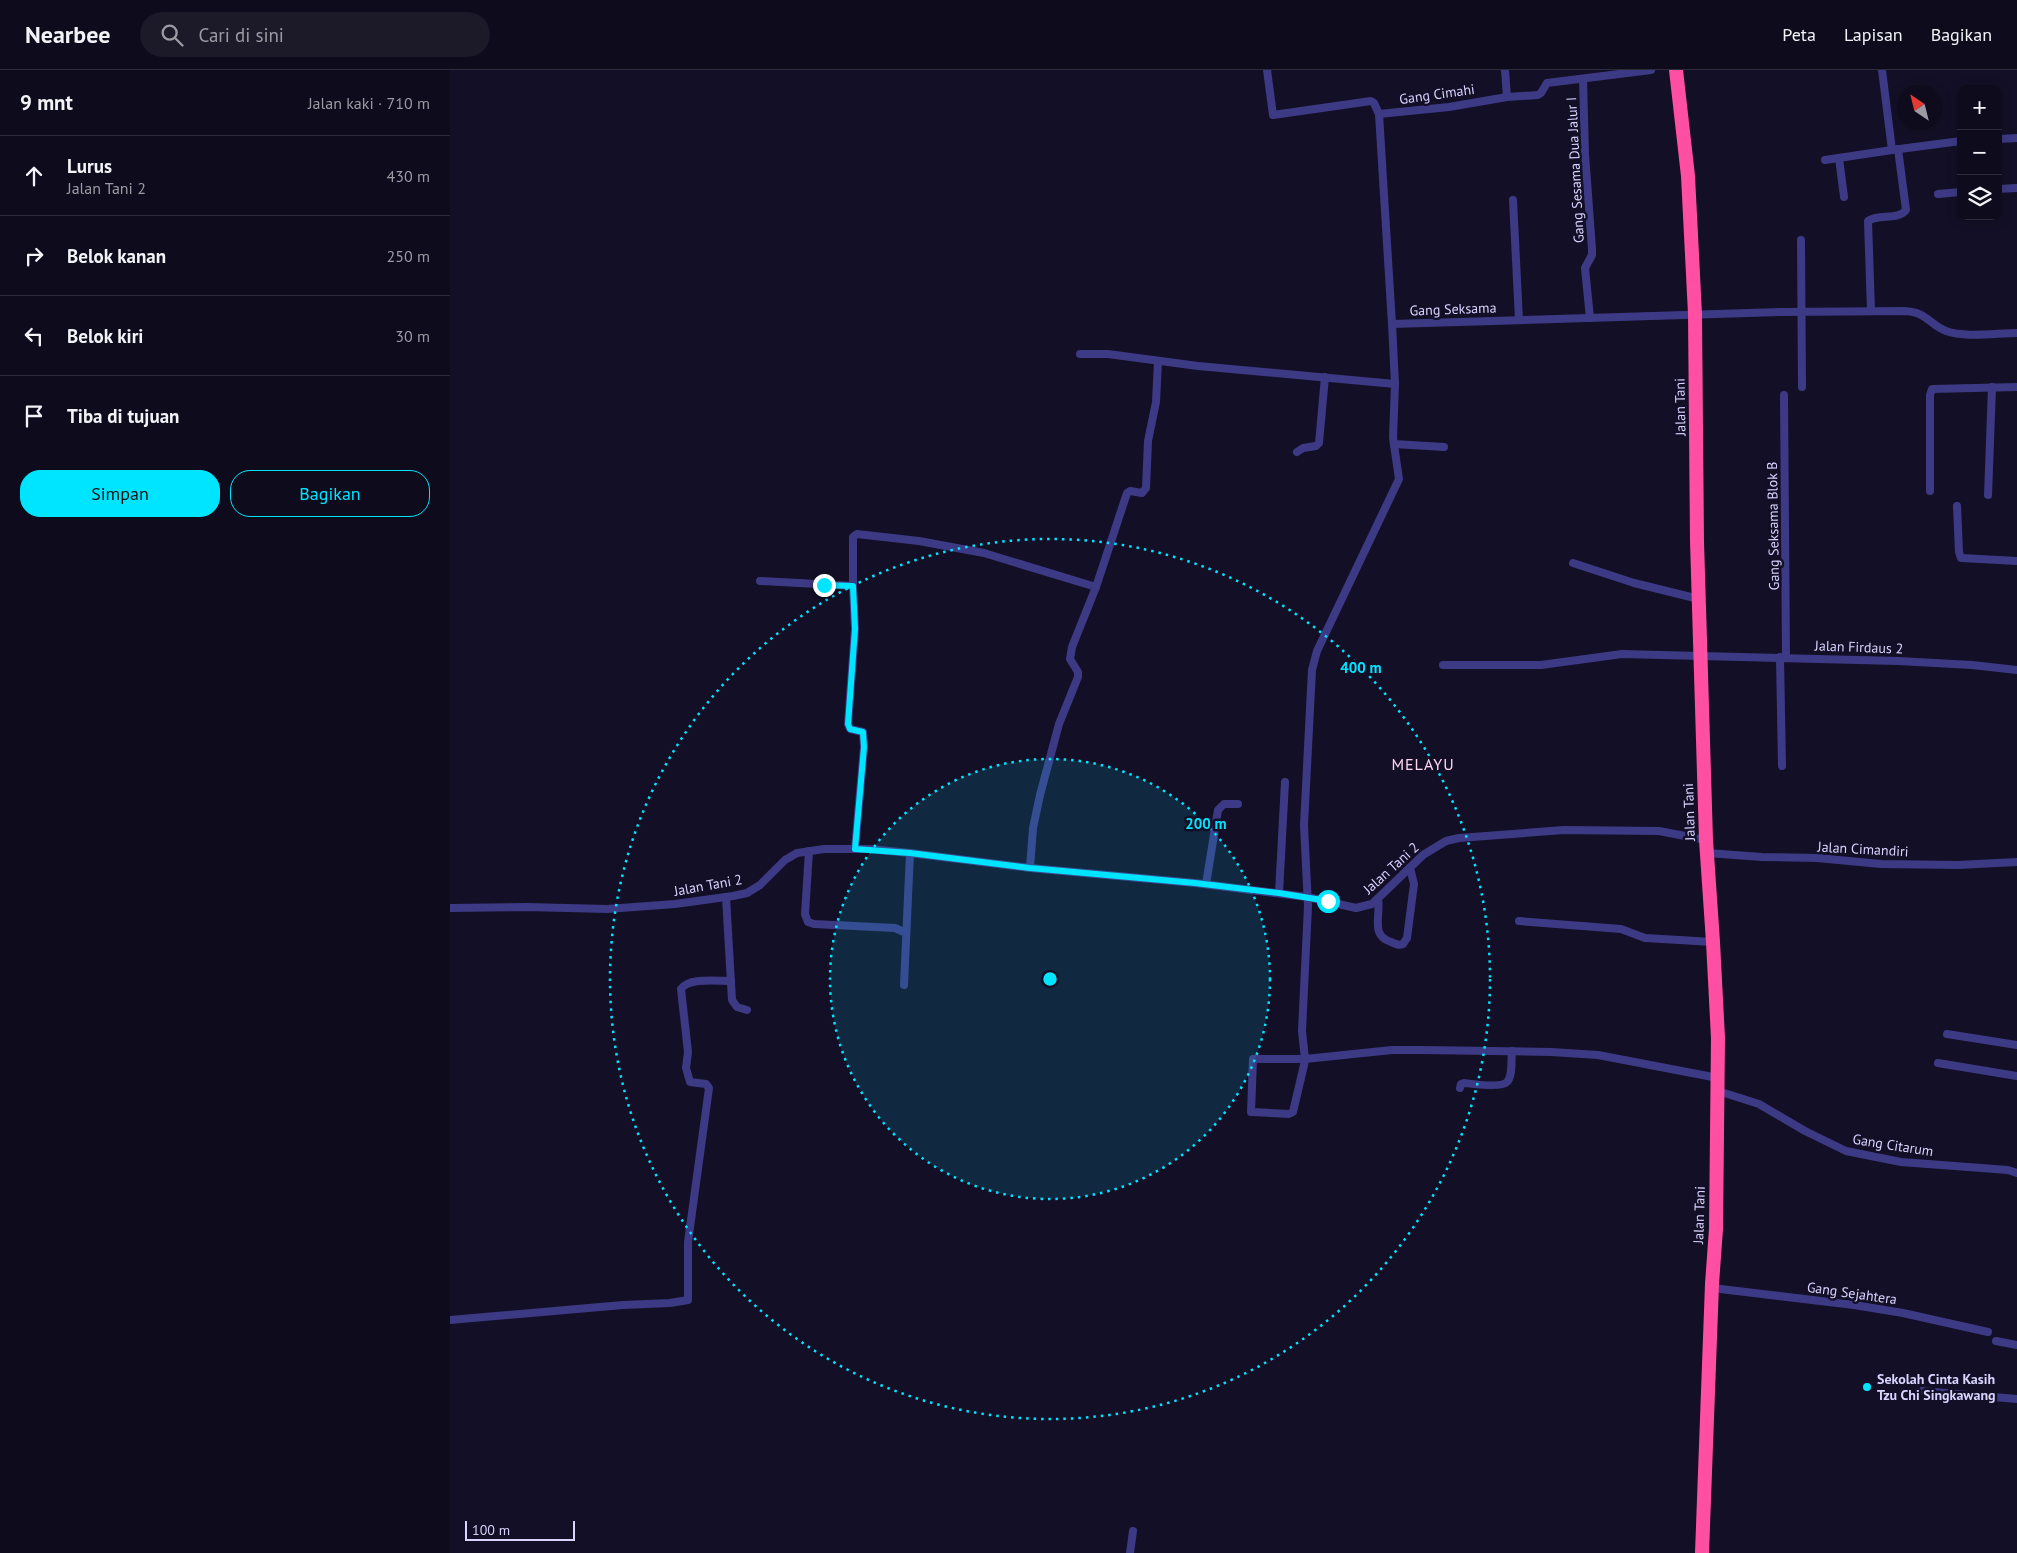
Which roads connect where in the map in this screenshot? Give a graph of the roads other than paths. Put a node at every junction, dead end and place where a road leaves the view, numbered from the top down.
1 (1267, 70) edge
2 (1504, 70) edge
3 (1651, 70) edge
4 (1676, 70) edge
5 (1882, 70) edge
6 (1583, 79) junction
7 (1507, 97) junction
8 (1379, 114) junction
9 (2017, 138) edge
10 (2002, 139) edge
11 (1957, 142) edge
12 (1895, 150) junction
13 (1839, 158) junction
14 (1824, 160) dead end
15 (2017, 188) edge
16 (2002, 189) edge
17 (1957, 192) edge
18 (1938, 194) dead end
19 (1844, 197) dead end
20 (1513, 200) dead end
21 (1801, 240) dead end
22 (1803, 311) junction
23 (1871, 311) junction
24 (1695, 314) junction
25 (1590, 318) junction
26 (1518, 320) junction
27 (1392, 324) junction
28 (2017, 333) edge
29 (1080, 354) dead end
30 (1158, 361) junction
31 (1324, 377) junction
32 (1395, 384) junction
33 (1802, 387) dead end
34 (1992, 387) junction
35 (2017, 387) edge
36 (1784, 394) dead end
37 (1394, 444) junction
38 (1444, 447) dead end
39 (1297, 452) dead end
40 (1930, 491) dead end
41 (1988, 495) dead end
42 (1957, 506) dead end
43 (2017, 560) edge
44 (1573, 563) dead end
45 (760, 581) dead end
46 (853, 586) junction
47 (1096, 587) junction
48 (1699, 600) junction
49 (1700, 657) junction
50 (1783, 657) junction
51 (1443, 665) dead end
52 (2017, 670) edge
53 (1782, 766) dead end
54 (1285, 782) dead end
55 (1238, 804) dead end
56 (1707, 846) junction
57 (855, 849) junction
58 (809, 851) junction
59 (910, 853) junction
60 (2017, 862) edge
61 (1030, 868) junction
62 (1410, 868) junction
63 (1206, 884) junction
64 (1279, 893) junction
65 (726, 897) junction
66 (1307, 897) junction
67 (1378, 899) junction
68 (450, 908) edge
69 (1519, 921) dead end
70 (906, 934) junction
71 (1714, 942) junction
72 (731, 981) junction
73 (904, 985) dead end
74 (747, 1010) dead end
75 (1947, 1034) dead end
76 (2017, 1045) edge
77 (1512, 1051) junction
78 (1305, 1059) junction
79 (1938, 1063) dead end
80 (2017, 1076) edge
81 (1718, 1085) junction
82 (1460, 1088) dead end
83 (2017, 1173) edge
84 (1712, 1288) junction
85 (450, 1320) edge
86 (1988, 1332) dead end
87 (1996, 1342) dead end
88 (2017, 1345) edge
89 (1922, 1391) dead end
90 (2017, 1399) edge
91 (1133, 1531) dead end
92 (1130, 1553) edge
93 (1702, 1553) edge

1 - 8 street
2 - 7 street
3 - 6 street, Gang Cimahi
4 - 24 highway, Jalan Tani
5 - 12 street
6 - 7 street, Gang Cimahi
6 - 25 street, Gang Sesama Dua Jalur I
7 - 8 street, Gang Cimahi
8 - 27 street, Gang Seksama
9 - 10 street
11 - 12 street
12 - 13 street
12 - 23 street
13 - 14 street
13 - 19 street
15 - 16 street
17 - 18 street
20 - 26 street
21 - 22 street
22 - 23 street, Gang Seksama
22 - 24 street, Gang Seksama
22 - 33 street
23 - 28 street, Gang Seksama
24 - 25 street, Gang Seksama
24 - 48 highway, Jalan Tani
25 - 26 street, Gang Seksama
26 - 27 street, Gang Seksama
27 - 32 street
29 - 30 street
30 - 31 street
30 - 47 street
31 - 32 street
31 - 39 street
32 - 37 street
34 - 35 street
34 - 40 street
34 - 41 street
36 - 50 street, Gang Seksama Blok B
37 - 38 street
37 - 66 street
42 - 43 street
44 - 48 street
45 - 46 street
46 - 47 street
46 - 57 street
47 - 61 street
48 - 49 highway, Jalan Tani
49 - 50 street, Jalan Firdaus 2
49 - 51 street, Jalan Firdaus 2
49 - 56 highway, Jalan Tani
50 - 52 street, Jalan Firdaus 2
50 - 53 street, Gang Seksama Blok B
54 - 64 street
55 - 63 street
56 - 60 street, Jalan Cimandiri
56 - 62 street, Jalan Tani 2
56 - 71 highway, Jalan Tani
57 - 58 street, Jalan Tani 2
57 - 59 street, Jalan Tani 2
58 - 65 street, Jalan Tani 2
58 - 70 street
59 - 61 street, Jalan Tani 2
59 - 70 street
61 - 63 street, Jalan Tani 2
62 - 67 street, Jalan Tani 2
62 - 67 street
63 - 64 street, Jalan Tani 2
64 - 66 street, Jalan Tani 2
65 - 68 street, Jalan Tani 2
65 - 72 street
66 - 67 street, Jalan Tani 2
66 - 78 street
69 - 71 street
70 - 73 street
71 - 81 highway, Jalan Tani
72 - 74 street
72 - 85 street
75 - 76 street
77 - 78 street, Gang Citarum
77 - 81 street, Gang Citarum
77 - 82 street
78 - 78 street, Gang Citarum
79 - 80 street
81 - 83 street, Gang Citarum
81 - 84 highway, Jalan Tani
84 - 86 street, Gang Sejahtera
84 - 93 highway, Jalan Tani
87 - 88 street
89 - 90 street
91 - 92 street

